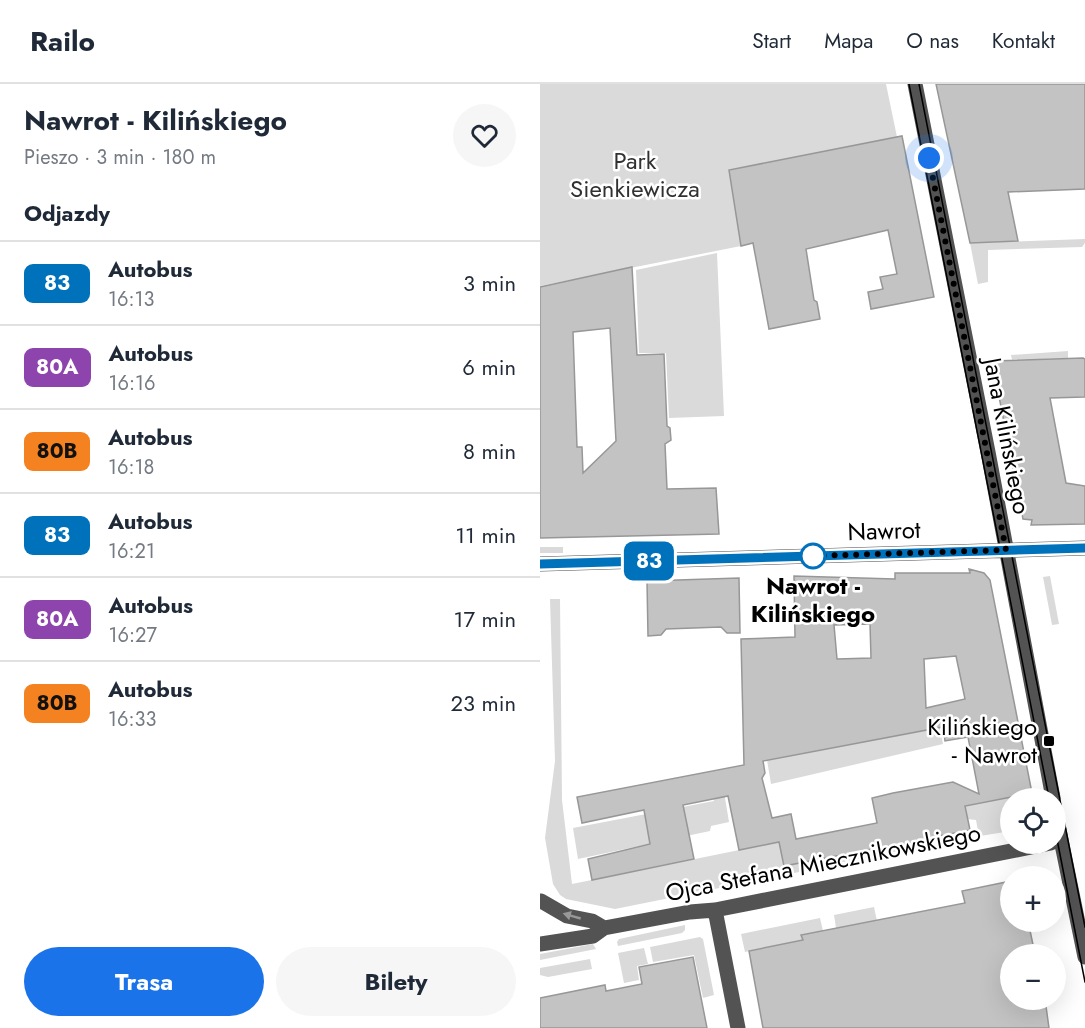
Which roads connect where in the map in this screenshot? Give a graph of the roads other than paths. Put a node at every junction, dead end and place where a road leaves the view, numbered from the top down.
1 (915, 84) edge
2 (1085, 548) edge
3 (1006, 550) junction
4 (540, 564) edge
5 (1051, 788) edge
6 (1000, 853) edge
7 (1059, 854) edge
8 (540, 900) edge
9 (715, 910) junction
10 (540, 918) edge
11 (604, 928) junction
12 (540, 944) edge
13 (1085, 957) edge
14 (738, 1028) edge

1 - 3 street, Jana Kilińskiego
2 - 3 street, Nawrot
3 - 4 street, Nawrot
3 - 5 street, Jana Kilińskiego
6 - 9 street, Ojca Stefana Miecznikowskiego
7 - 13 street
8 - 10 street
11 -> 8 street
9 - 11 street, Ojca Stefana Miecznikowskiego
9 - 14 street
11 - 12 street, Ojca Stefana Miecznikowskiego

